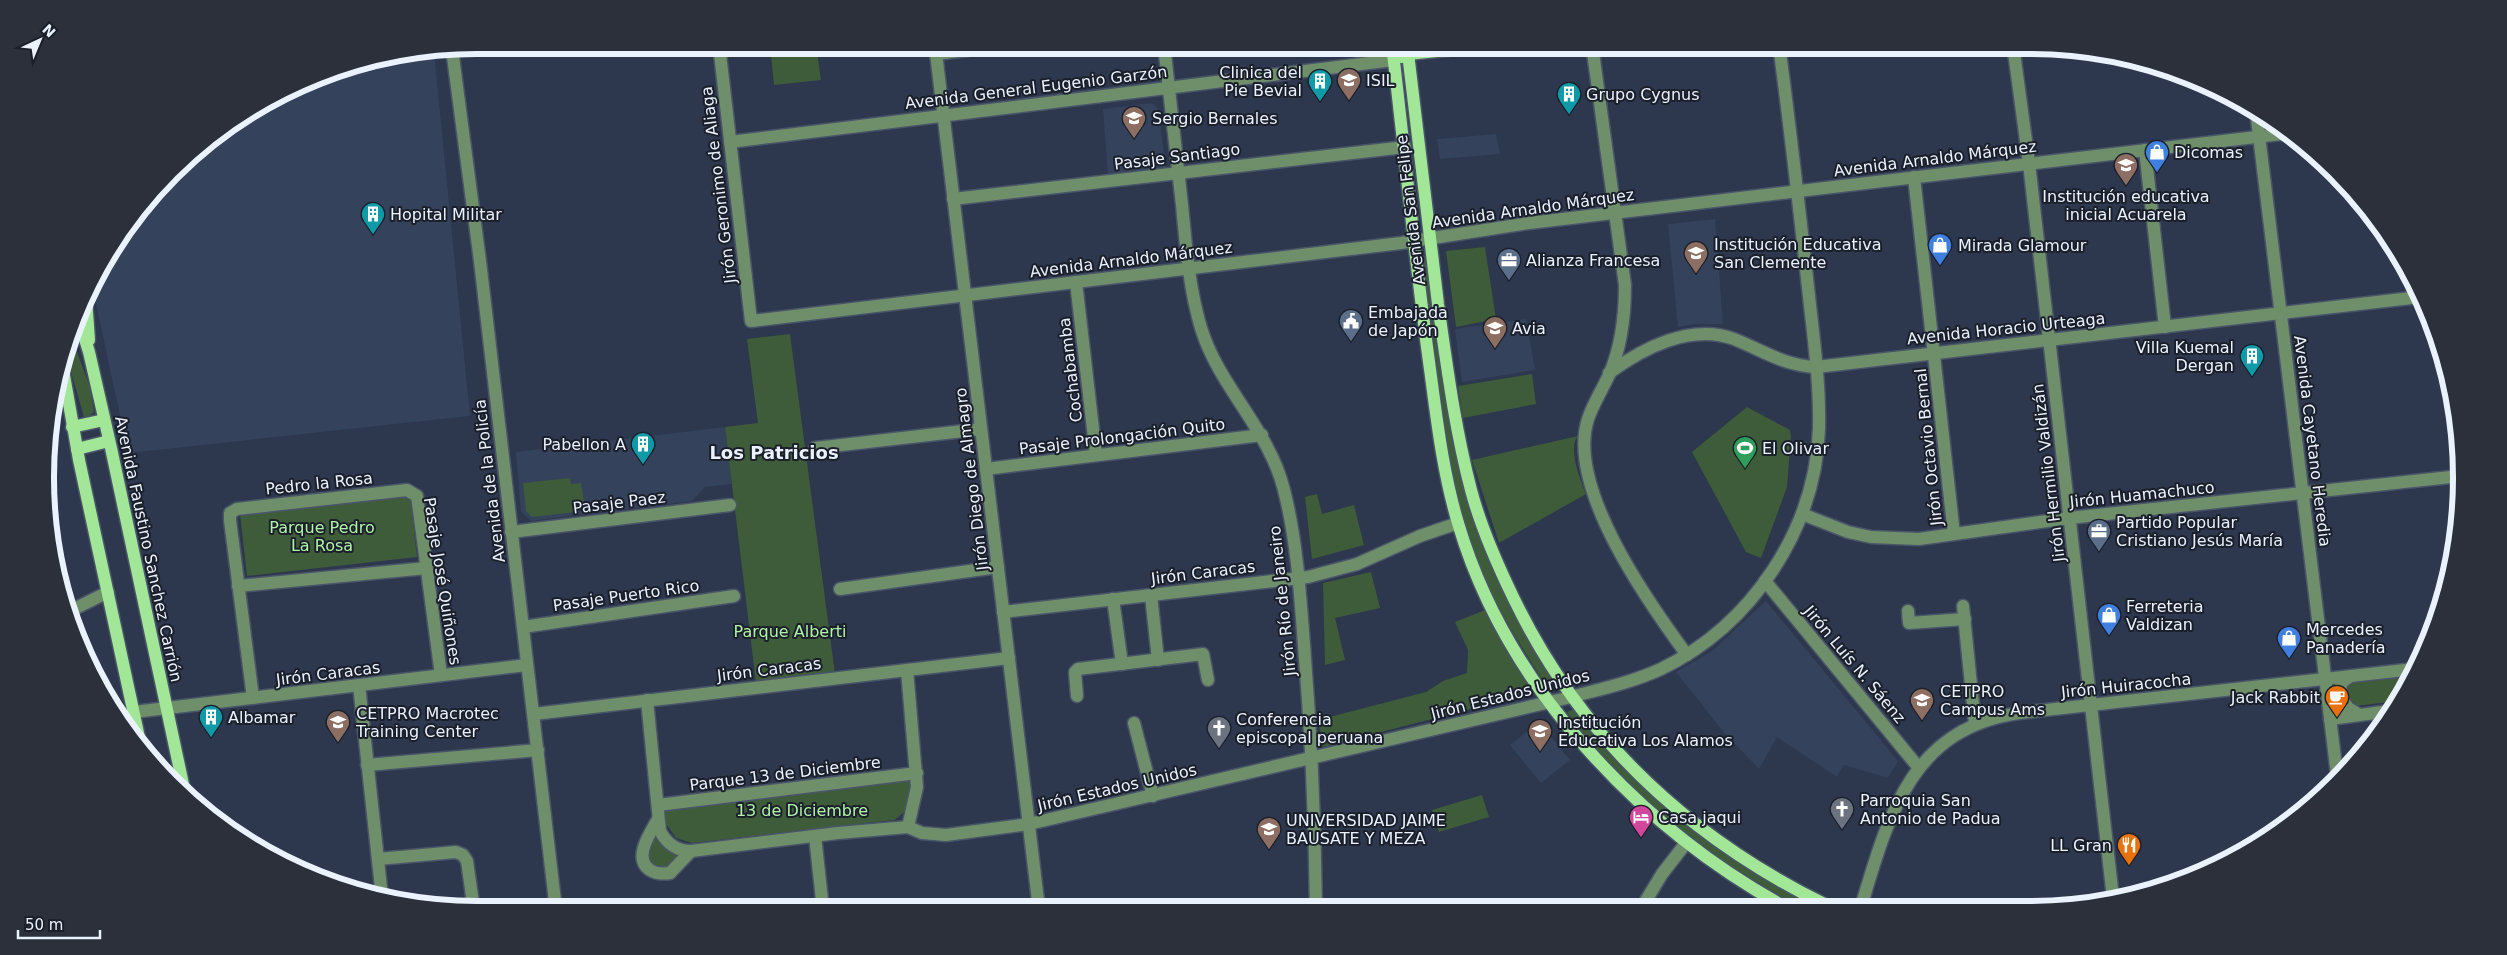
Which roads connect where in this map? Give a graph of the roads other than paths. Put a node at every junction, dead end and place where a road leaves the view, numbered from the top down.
1 (720, 54) edge
2 (936, 54) edge
3 (1165, 54) edge
4 (1393, 54) edge
5 (1402, 54) edge
6 (1407, 54) edge
7 (1593, 54) edge
8 (1780, 54) edge
9 (2015, 54) edge
10 (453, 55) edge
11 (1394, 60) junction
12 (1169, 88) junction
13 (943, 115) junction
14 (2257, 120) edge
15 (2277, 134) edge
16 (2259, 136) junction
17 (730, 142) junction
18 (1405, 147) junction
19 (2145, 150) junction
20 (2029, 164) junction
21 (1178, 172) junction
22 (1914, 177) junction
23 (1798, 191) junction
24 (953, 199) junction
25 (1614, 213) junction
26 (1430, 238) junction
27 (1414, 241) junction
28 (1188, 268) junction
29 (1076, 282) junction
30 (965, 295) junction
31 (2413, 298) edge
32 (89, 309) edge
33 (2280, 314) junction
34 (751, 321) joint
35 (2165, 326) junction
36 (81, 327) edge
37 (2050, 339) junction
38 (89, 352) junction
39 (1934, 352) junction
40 (1816, 367) junction
41 (1609, 373) junction
42 (65, 382) edge
43 (60, 405) edge
44 (104, 420) junction
45 (72, 427) junction
46 (981, 429) junction
47 (1262, 435) junction
48 (109, 441) junction
49 (815, 448) dead end
50 (77, 449) junction
51 (1096, 456) junction
52 (986, 469) junction
53 (2453, 477) edge
54 (413, 492) joint
55 (2304, 493) junction
56 (730, 504) dead end
57 (1802, 514) junction
58 (2070, 518) junction
59 (1458, 523) junction
60 (511, 532) junction
61 (1954, 534) junction
62 (998, 567) junction
63 (427, 568) junction
64 (1299, 577) junction
65 (1765, 581) junction
66 (238, 586) junction
67 (840, 589) dead end
68 (108, 592) junction
69 (1151, 595) junction
70 (734, 596) dead end
71 (1114, 599) junction
72 (74, 609) edge
73 (1908, 611) dead end
74 (1003, 612) junction
75 (523, 627) junction
76 (1687, 654) junction
77 (1009, 658) junction
78 (1158, 660) junction
79 (1122, 664) junction
80 (527, 665) junction
81 (907, 670) junction
82 (2407, 670) edge
83 (442, 675) junction
84 (2349, 677) junction
85 (2324, 679) junction
86 (1208, 680) dead end
87 (358, 686) junction
88 (1077, 696) dead end
89 (1571, 697) junction
90 (253, 698) junction
91 (646, 700) junction
92 (1549, 702) junction
93 (2092, 704) junction
94 (168, 708) junction
95 (134, 712) junction
96 (2383, 712) edge
97 (534, 714) junction
98 (2358, 714) junction
99 (2330, 718) junction
100 (1134, 723) dead end
101 (1976, 724) junction
102 (138, 730) edge
103 (538, 750) junction
104 (1311, 758) junction
105 (367, 765) junction
106 (1919, 768) junction
107 (2336, 769) edge
108 (917, 773) junction
109 (183, 781) edge
110 (1153, 796) junction
111 (658, 805) junction
112 (658, 819) junction
113 (1029, 824) junction
114 (908, 827) junction
115 (815, 836) junction
116 (1686, 844) junction
117 (691, 851) junction
118 (378, 860) junction
119 (381, 890) edge
120 (2112, 893) edge
121 (473, 901) edge
122 (555, 901) edge
123 (821, 901) edge
124 (1038, 901) edge
125 (1316, 901) edge
126 (1646, 901) edge
127 (1775, 901) edge
128 (1818, 901) edge
129 (1863, 901) edge

1 - 17 street, Jirón Geronimo de Aliaga
2 - 13 street, Jirón Diego de Almagro
3 - 12 street, Jirón Río de Janeiro
4 - 11 main road, Avenida San Felipe
5 - 11 main road, Avenida General Eugenio Garzón
6 - 26 main road, Avenida San Felipe
7 - 25 street
8 - 23 street, Jirón Estados Unidos
9 - 20 street, Jirón Hermilio Valdizán
10 - 60 street, Avenida de la Policía
11 - 12 street, Avenida General Eugenio Garzón
11 - 18 main road, Avenida San Felipe
12 - 13 street, Avenida General Eugenio Garzón
12 - 21 street, Jirón Río de Janeiro
13 - 17 street, Avenida General Eugenio Garzón
13 - 24 street, Jirón Diego de Almagro
14 - 16 street, Avenida Cayetano Heredia
15 - 16 street, Avenida Arnaldo Márquez
16 - 19 street, Avenida Arnaldo Márquez
16 - 33 street, Avenida Cayetano Heredia
17 - 34 street, Jirón Geronimo de Aliaga
18 - 21 street, Pasaje Santiago
18 - 27 main road, Avenida San Felipe
19 - 20 street, Avenida Arnaldo Márquez
19 - 35 street
20 - 22 street, Avenida Arnaldo Márquez
20 - 37 street, Jirón Hermilio Valdizán
21 - 24 street, Pasaje Santiago
21 - 28 street, Jirón Río de Janeiro
22 - 23 street, Avenida Arnaldo Márquez
22 - 39 street, Jirón Octavio Bernal
23 - 25 street, Avenida Arnaldo Márquez
23 - 40 street, Jirón Estados Unidos
24 - 30 street, Jirón Diego de Almagro
25 - 26 street, Avenida Arnaldo Márquez
25 - 41 street
26 - 27 street, Avenida Arnaldo Márquez
26 - 89 main road, Avenida San Felipe
27 - 28 street, Avenida Arnaldo Márquez
27 - 59 main road, Avenida San Felipe
28 - 29 street, Avenida Arnaldo Márquez
28 - 47 street, Jirón Río de Janeiro
29 - 30 street, Avenida Arnaldo Márquez
29 - 51 street, Cochabamba
30 - 34 street, Avenida Arnaldo Márquez
30 - 46 street, Jirón Diego de Almagro
31 - 33 street, Avenida Horacio Urteaga
32 - 38 main road
33 - 35 street, Avenida Horacio Urteaga
33 - 55 street, Avenida Cayetano Heredia
35 - 37 street, Avenida Horacio Urteaga
36 - 38 main road, Avenida Faustino Sanchez Carrión
37 - 39 street, Avenida Horacio Urteaga
37 - 58 street, Jirón Hermilio Valdizán
38 - 44 main road, Avenida Faustino Sanchez Carrión
39 - 40 street, Avenida Horacio Urteaga
39 - 61 street, Jirón Octavio Bernal
40 - 41 street, Avenida Horacio Urteaga
40 - 57 street, Jirón Estados Unidos
41 - 76 street
42 - 45 main road
43 - 50 main road
44 - 45 main road
44 - 48 main road, Avenida Faustino Sanchez Carrión
45 - 50 main road
46 - 49 street
46 - 52 street, Jirón Diego de Almagro
47 - 51 street, Pasaje Prolongación Quito
47 - 64 street, Jirón Río de Janeiro
48 - 50 main road
48 - 94 main road, Avenida Faustino Sanchez Carrión
50 - 68 main road
51 - 52 street, Pasaje Prolongación Quito
52 - 62 street, Jirón Diego de Almagro
53 - 55 street, Jirón Huamachuco
54 - 63 street, Pasaje José Quiñones
54 - 66 street, Pedro la Rosa
55 - 58 street, Jirón Huamachuco
55 - 85 street, Avenida Cayetano Heredia
56 - 60 street, Pasaje Paez
57 - 61 street, Jirón Huamachuco
57 - 65 street, Jirón Estados Unidos
58 - 61 street, Jirón Huamachuco
58 - 93 street, Jirón Hermilio Valdizán
59 - 64 street, Jirón Caracas
59 - 92 main road, Avenida San Felipe
60 - 75 street, Avenida de la Policía
62 - 67 street
62 - 74 street, Jirón Diego de Almagro
63 - 66 street
63 - 83 street, Pasaje José Quiñones
64 - 69 street, Jirón Caracas
64 - 104 street, Jirón Río de Janeiro
65 - 76 street, Jirón Estados Unidos
65 - 106 street, Jirón Luís N. Sáenz
66 - 90 street
68 - 72 street
68 - 95 main road
69 - 71 street, Jirón Caracas
69 - 78 street
70 - 75 street, Pasaje Puerto Rico
71 - 74 street, Jirón Caracas
71 - 79 street
73 - 101 street
74 - 77 street, Jirón Diego de Almagro
75 - 80 street, Avenida de la Policía
76 - 89 street, Jirón Estados Unidos
77 - 81 street, Jirón Caracas
77 - 113 street, Jirón Diego de Almagro
78 - 79 street
78 - 86 street
79 - 88 street
80 - 83 street, Jirón Caracas
80 - 97 street, Avenida de la Policía
81 - 91 street, Jirón Caracas
81 - 108 street
82 - 84 street, Jirón Huiracocha
83 - 87 street, Jirón Caracas
84 - 85 street, Jirón Huiracocha
84 - 98 street
85 - 93 street, Jirón Huiracocha
85 - 99 street, Avenida Cayetano Heredia
87 - 90 street, Jirón Caracas
87 - 105 street
89 - 92 street, Jirón Estados Unidos
89 - 128 main road, Avenida San Felipe
90 - 94 street, Jirón Caracas
91 - 97 street, Jirón Caracas
91 - 111 street, Jirón Estados Unidos
92 - 104 street, Jirón Estados Unidos
92 - 116 main road, Avenida San Felipe
93 - 101 street, Jirón Huiracocha
93 - 120 street, Jirón Hermilio Valdizán
94 - 95 street, Jirón Caracas
94 - 109 main road, Avenida Faustino Sanchez Carrión
95 - 102 main road
96 - 98 street
97 - 103 street, Avenida de la Policía
98 - 99 street
99 - 107 street, Avenida Cayetano Heredia
100 - 110 street
101 - 106 street, Jirón Huiracocha
103 - 105 street
103 - 122 street, Avenida de la Policía
104 - 110 street, Jirón Estados Unidos
104 - 125 street, Jirón Río de Janeiro
105 - 118 street
106 - 129 street, Jirón Huiracocha
108 - 111 street, Parque 13 de Diciembre
108 - 114 street
110 - 113 street, Jirón Estados Unidos
111 - 112 street, Jirón Estados Unidos
112 - 117 street, Jirón Estados Unidos
112 - 117 street, Jirón Estados Unidos
113 - 114 street, Jirón Estados Unidos
113 - 124 street, Jirón Diego de Almagro
114 - 115 street, Jirón Estados Unidos
115 - 117 street, Jirón Estados Unidos
115 - 123 street
116 - 126 street
116 - 127 main road, Avenida San Felipe
118 - 119 street
118 - 121 street

